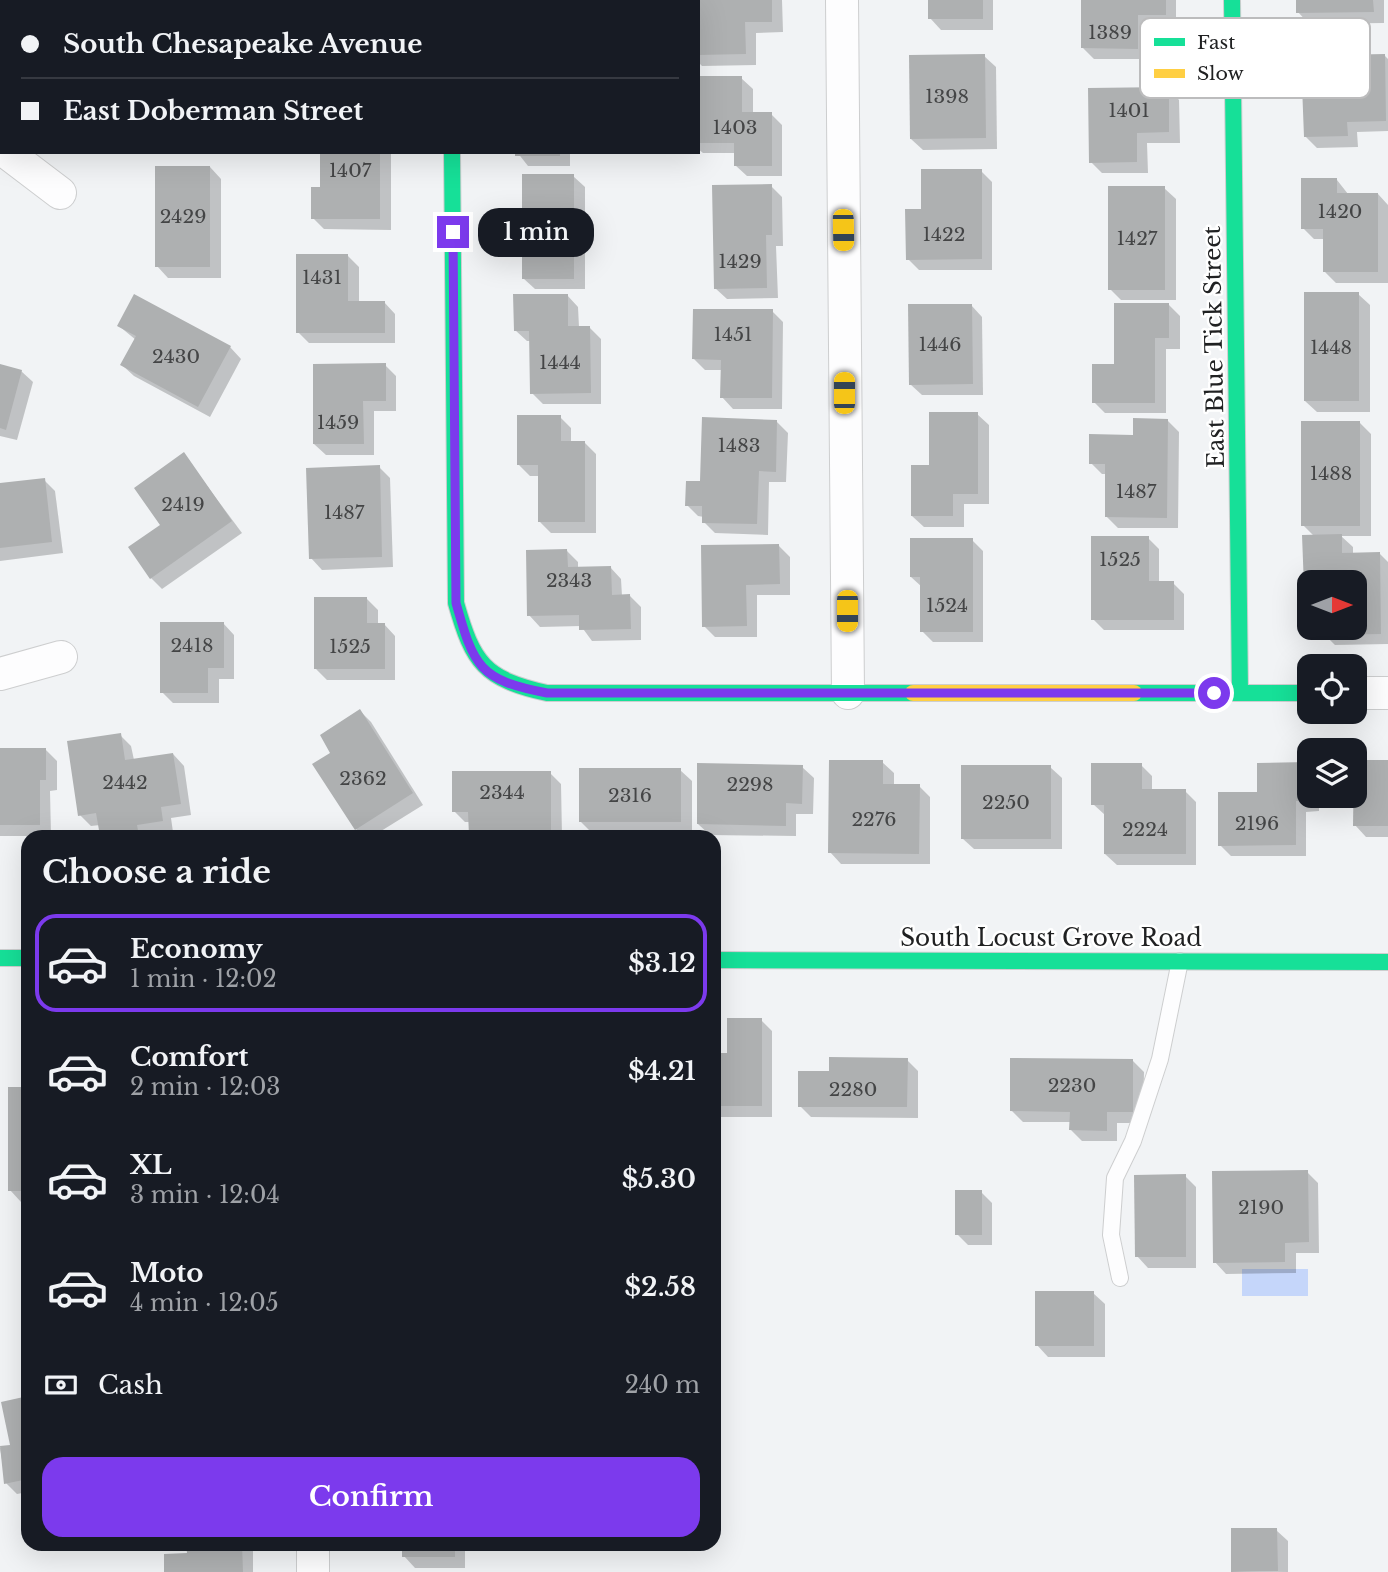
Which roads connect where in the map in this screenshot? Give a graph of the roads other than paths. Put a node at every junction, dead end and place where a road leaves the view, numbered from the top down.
1 (842, 0) edge
2 (1233, 0) edge
3 (1233, 18) edge
4 (1234, 98) edge
5 (9, 154) edge
6 (452, 154) edge
7 (60, 193) dead end
8 (61, 657) dead end
9 (0, 674) edge
10 (848, 693) junction
11 (1240, 693) junction
12 (1297, 693) edge
13 (1367, 693) edge
14 (1388, 693) edge
15 (0, 958) edge
16 (21, 958) edge
17 (721, 960) edge
18 (1180, 961) junction
19 (1388, 962) edge
20 (1120, 1278) dead end
21 (313, 1551) edge
22 (313, 1572) edge

1 - 10 street
2 - 3 street, East Blue Tick Street
4 - 11 street, East Blue Tick Street
5 - 7 street
6 - 10 street
8 - 9 street
10 - 11 street
11 - 12 street
13 - 14 street
15 - 16 street
17 - 18 street, South Locust Grove Road
18 - 19 street, South Locust Grove Road
18 - 20 lane
21 - 22 street

